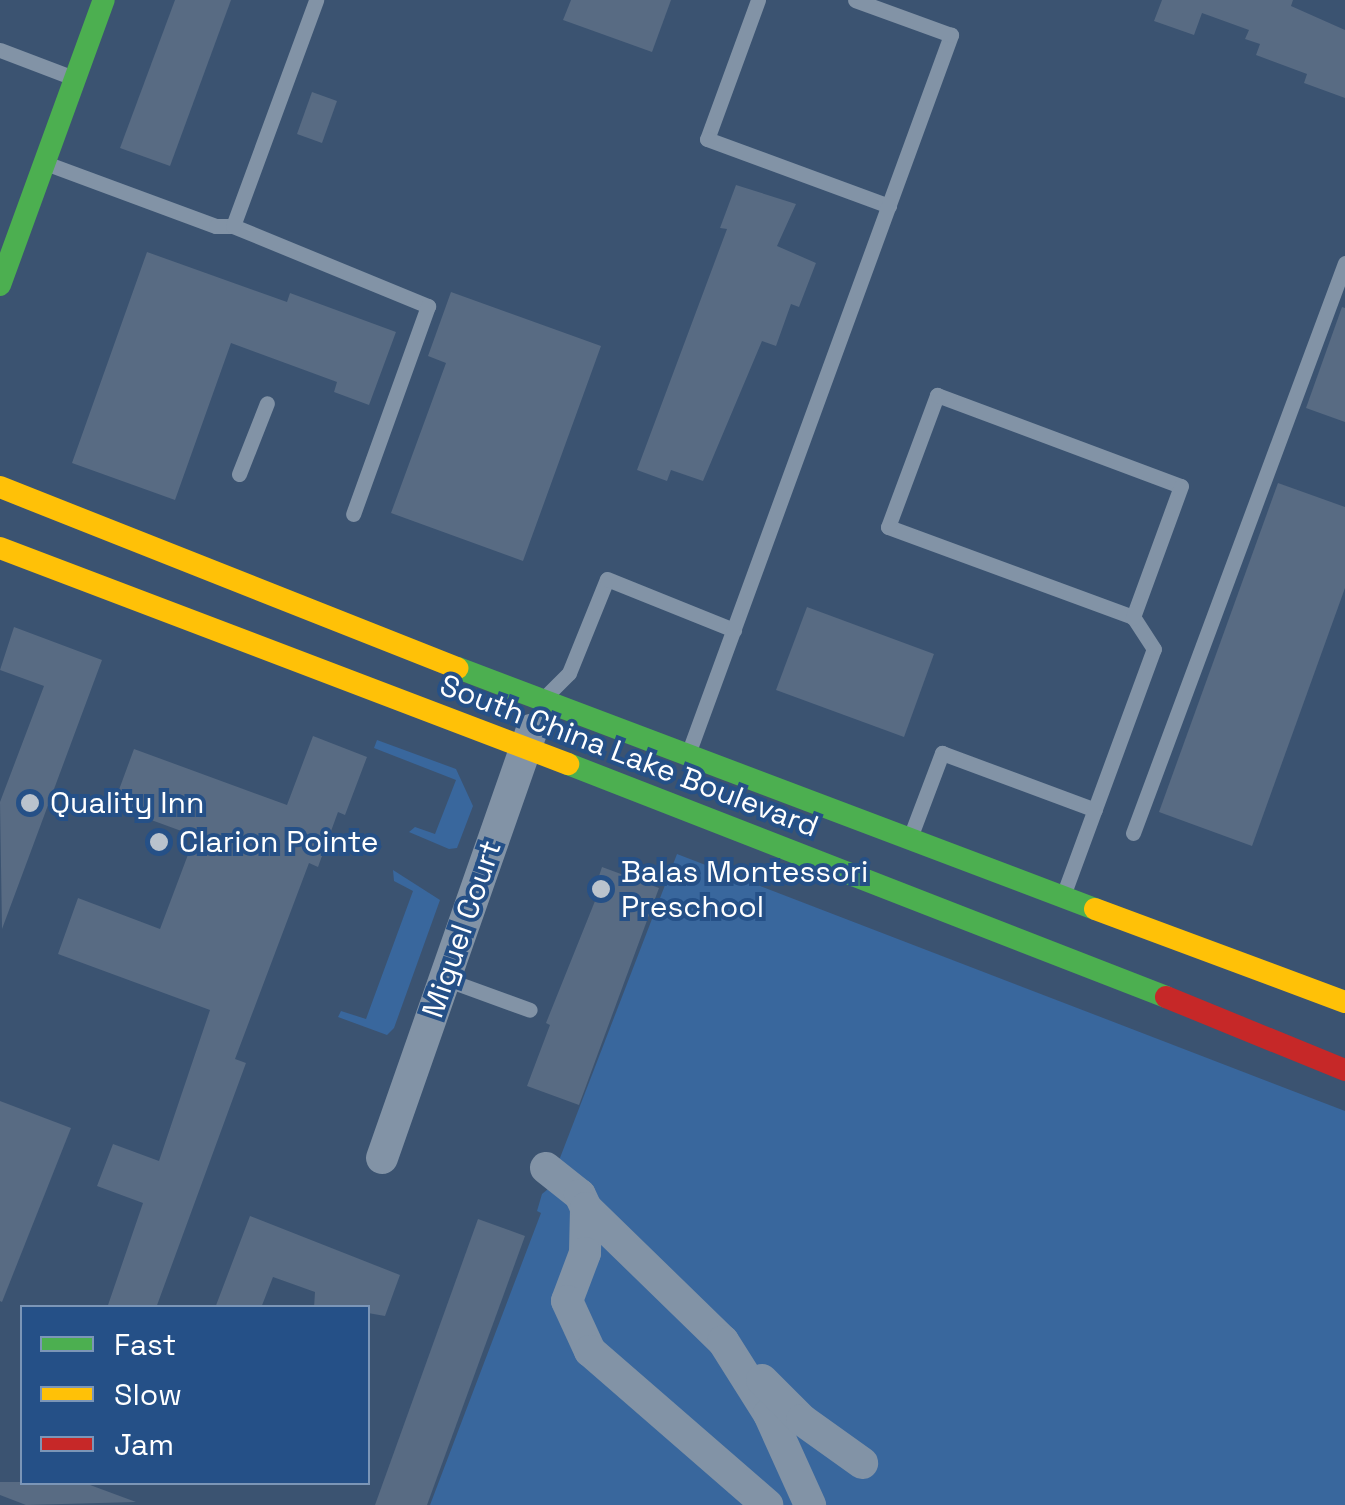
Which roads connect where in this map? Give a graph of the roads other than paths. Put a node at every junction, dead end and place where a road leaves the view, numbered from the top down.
1 (104, 0) edge
2 (316, 0) edge
3 (758, 0) edge
4 (855, 0) edge
5 (0, 50) edge
6 (75, 79) junction
7 (44, 163) junction
8 (889, 206) junction
9 (234, 226) junction
10 (1345, 262) edge
11 (0, 284) edge
12 (266, 402) dead end
13 (240, 474) dead end
14 (0, 488) edge
15 (353, 514) dead end
16 (0, 548) edge
17 (1134, 617) junction
18 (734, 630) junction
19 (542, 701) junction
20 (524, 748) junction
21 (687, 758) junction
22 (1095, 810) junction
23 (1133, 833) dead end
24 (910, 839) junction
25 (1063, 897) junction
26 (446, 979) junction
27 (1345, 1002) edge
28 (530, 1010) dead end
29 (1345, 1070) edge
30 (382, 1158) dead end
31 (546, 1168) dead end
32 (586, 1208) junction
33 (724, 1341) junction
34 (862, 1463) dead end
35 (767, 1505) edge
36 (810, 1505) edge

1 - 6 main road
2 - 9 lane
3 - 8 lane
4 - 8 lane
5 - 6 lane
6 - 7 main road
7 - 9 lane
7 - 11 main road
8 - 18 lane
9 - 15 lane
10 - 23 lane
12 - 13 lane
14 - 19 main road, South China Lake Boulevard
16 - 20 main road, South China Lake Boulevard
17 - 17 lane
17 - 22 lane
18 - 19 lane
18 - 21 lane
19 - 20 street, Miguel Court
19 - 21 main road, South China Lake Boulevard
20 - 26 street, Miguel Court
20 - 29 main road, South China Lake Boulevard
21 - 24 main road, South China Lake Boulevard
22 - 24 lane
22 - 25 lane
24 - 25 main road, South China Lake Boulevard
25 - 27 main road, South China Lake Boulevard
26 - 28 lane
26 - 30 street, Miguel Court
31 - 32 street
32 - 33 street
32 - 35 street
33 - 34 street
33 - 36 street

